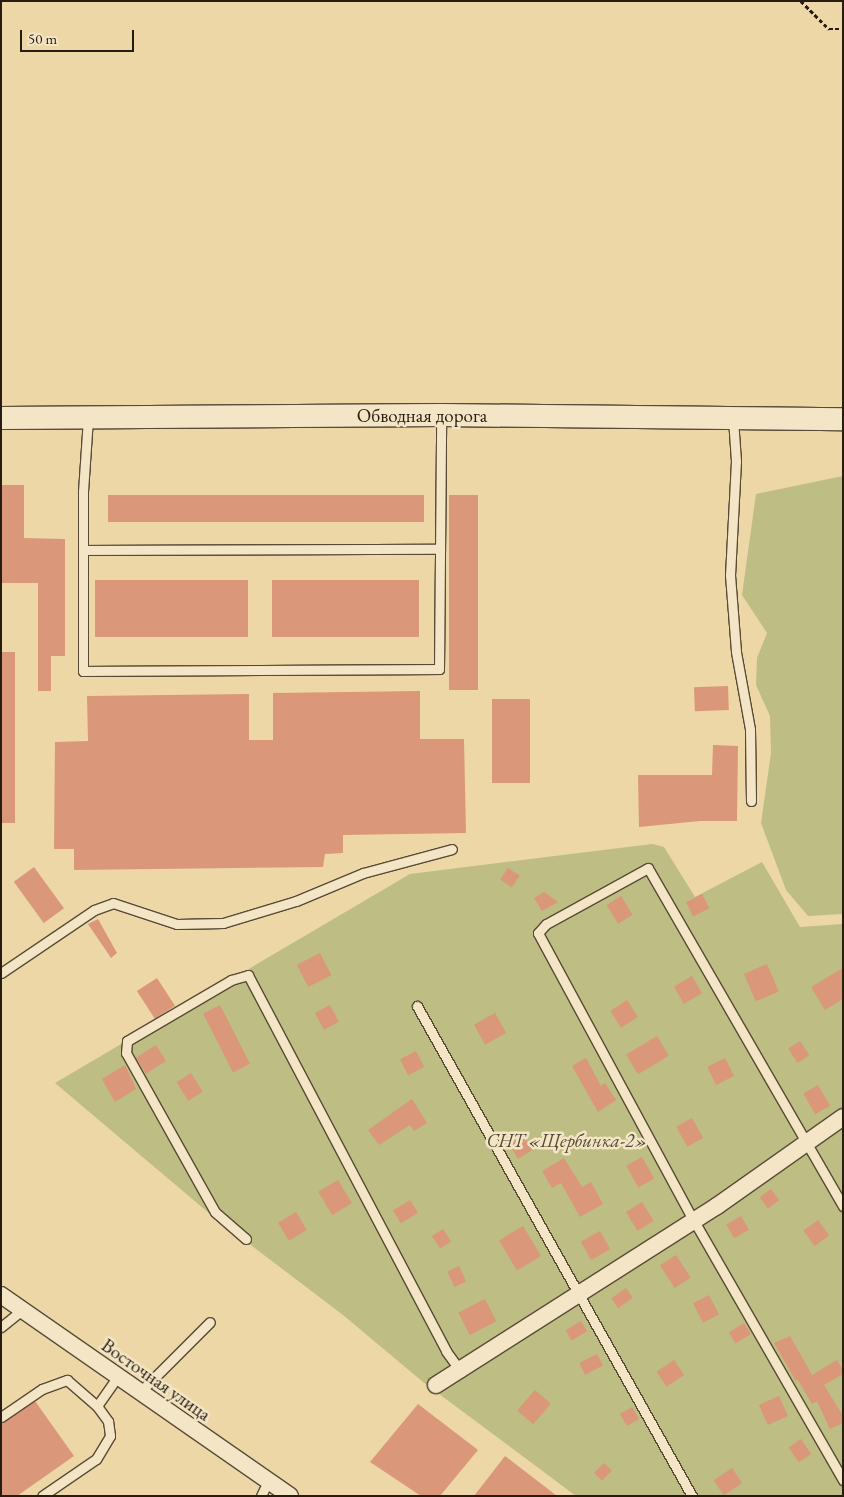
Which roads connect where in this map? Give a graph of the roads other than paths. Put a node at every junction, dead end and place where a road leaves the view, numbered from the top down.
1 (442, 415) junction
2 (1, 418) edge
3 (88, 418) junction
4 (732, 419) junction
5 (843, 419) edge
6 (440, 549) junction
7 (83, 550) junction
8 (751, 800) dead end
9 (452, 849) dead end
10 (1, 973) edge
11 (417, 1006) dead end
12 (843, 1117) edge
13 (806, 1144) junction
14 (843, 1206) edge
15 (694, 1222) junction
16 (246, 1239) dead end
17 (1, 1295) edge
18 (580, 1295) junction
19 (22, 1310) junction
20 (210, 1322) dead end
21 (1, 1327) edge
22 (461, 1372) junction
23 (117, 1377) junction
24 (436, 1385) dead end
25 (139, 1393) junction
26 (97, 1406) junction
27 (1, 1417) edge
28 (843, 1480) edge
29 (264, 1489) edge
30 (42, 1496) edge
31 (290, 1496) edge
32 (692, 1496) edge

1 - 3 main road, Обводная дорога
1 - 4 main road, Обводная дорога
1 - 6 lane
2 - 3 main road, Обводная дорога
3 - 7 lane
4 - 5 main road, Обводная дорога
4 - 8 lane
6 - 7 lane
6 - 7 lane
9 - 10 lane
11 - 18 lane
12 - 13 street
13 - 14 lane
13 - 15 street
13 - 15 lane
15 - 18 street
15 - 28 lane
16 - 22 lane
17 - 19 street, Восточная улица
18 - 22 street
18 - 32 lane
19 - 21 lane
19 - 23 street, Восточная улица
20 - 25 lane
22 - 24 street
23 - 25 street, Восточная улица
23 - 26 lane
25 - 29 street, Восточная улица
26 - 27 lane
26 - 30 lane
29 - 31 street, Восточная улица

